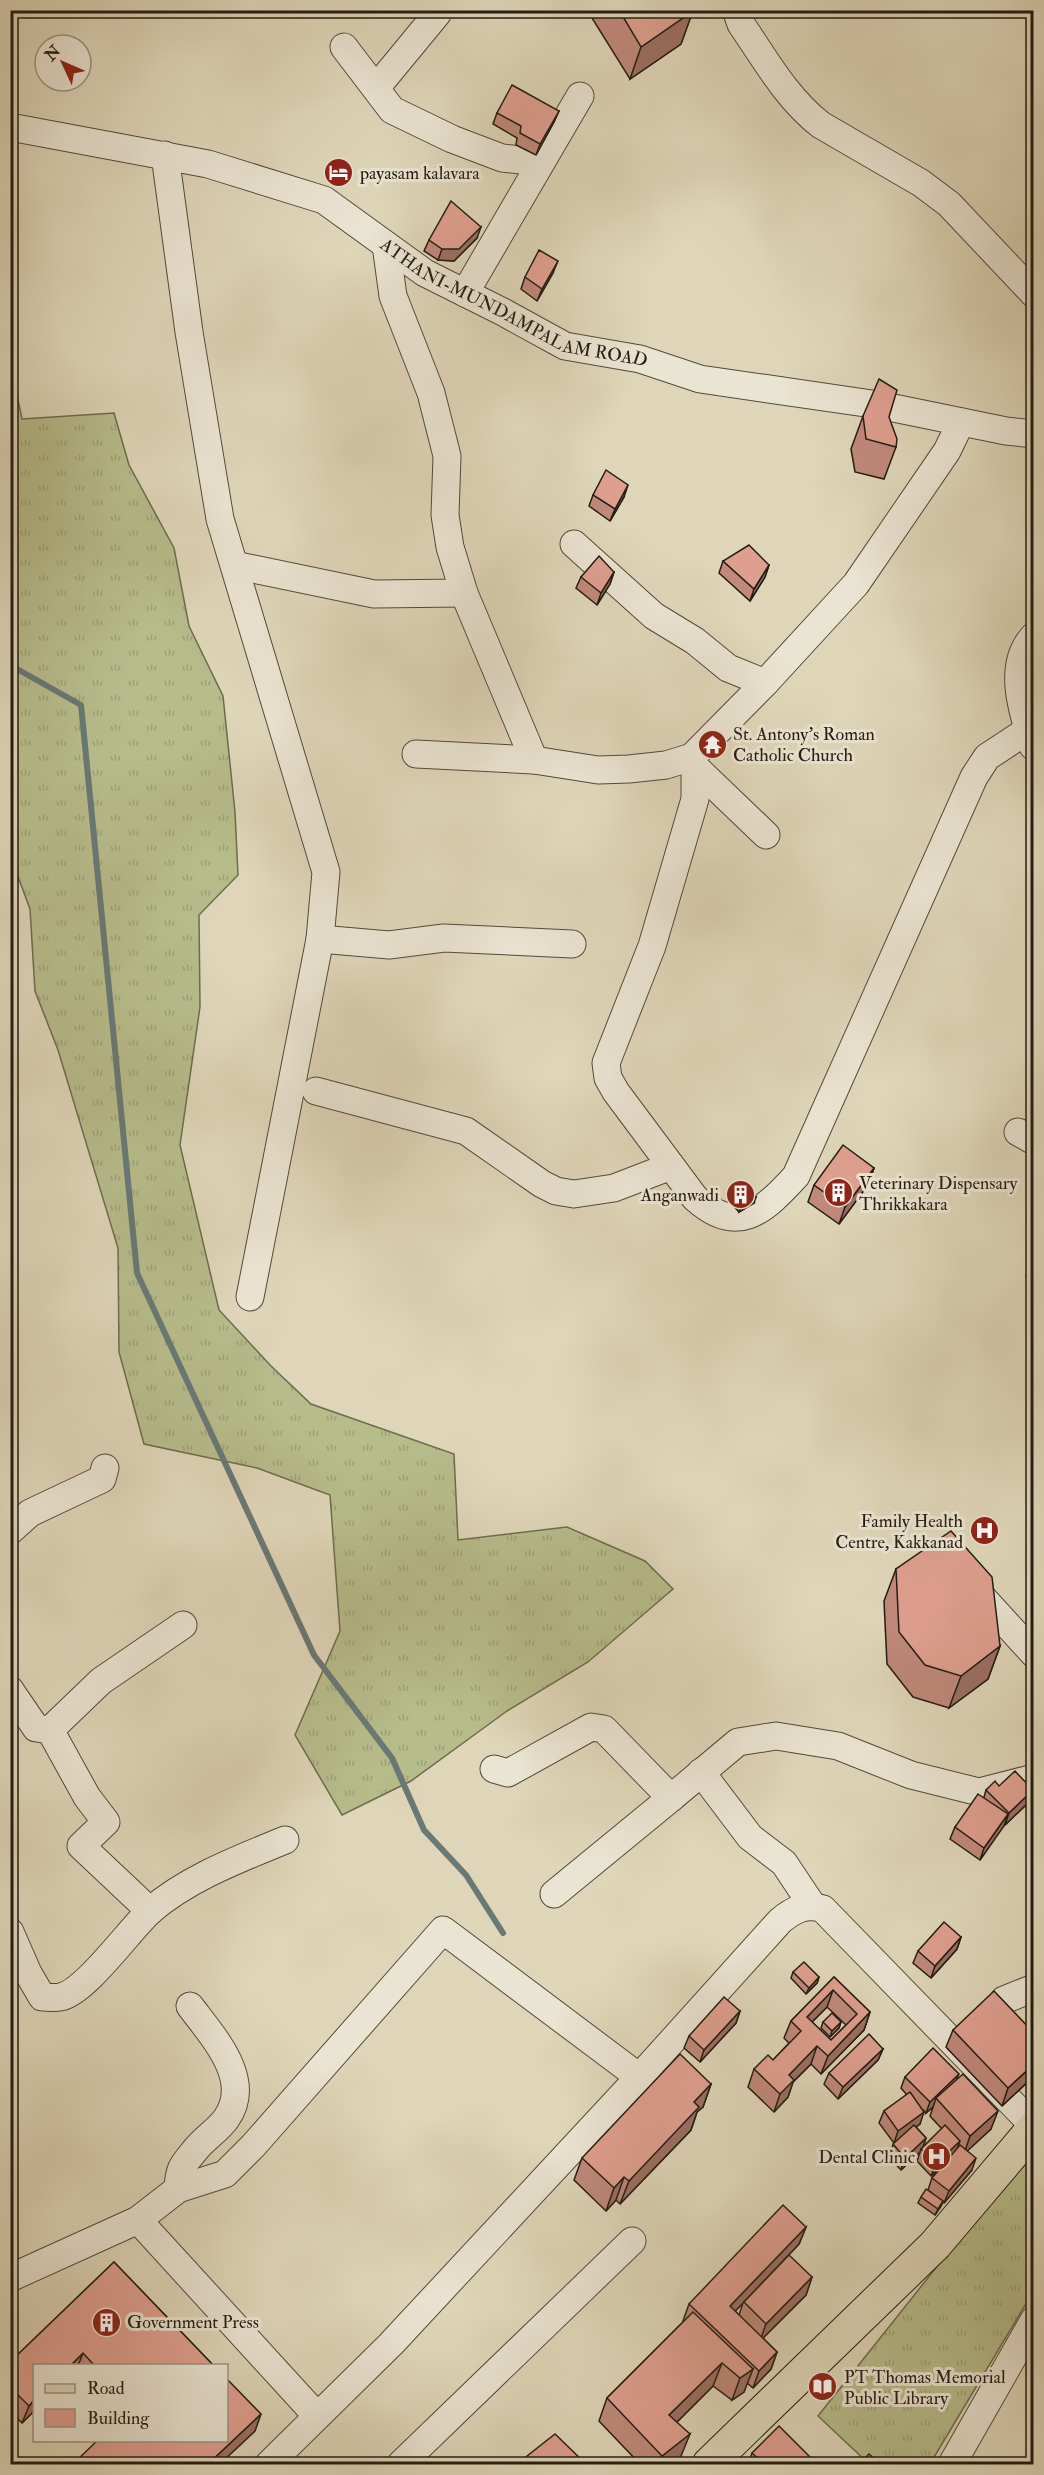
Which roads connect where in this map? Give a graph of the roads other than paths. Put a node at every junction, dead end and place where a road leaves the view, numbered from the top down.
1 (736, 10) edge
2 (437, 14) dead end
3 (344, 47) dead end
4 (376, 88) junction
5 (580, 96) dead end
6 (10, 127) edge
7 (165, 155) junction
8 (541, 162) junction
9 (386, 245) junction
10 (465, 293) junction
11 (1034, 294) edge
12 (961, 422) junction
13 (1034, 434) edge
14 (574, 544) dead end
15 (234, 565) junction
16 (464, 593) junction
17 (1034, 636) edge
18 (765, 682) junction
19 (1031, 739) edge
20 (416, 754) dead end
21 (534, 760) junction
22 (694, 762) junction
23 (766, 835) dead end
24 (320, 939) junction
25 (572, 944) dead end
26 (316, 1091) dead end
27 (671, 1166) junction
28 (250, 1297) dead end
29 (105, 1468) dead end
30 (10, 1532) edge
31 (957, 1569) edge
32 (183, 1625) dead end
33 (1034, 1654) edge
34 (10, 1690) edge
35 (50, 1730) junction
36 (494, 1769) dead end
37 (701, 1772) junction
38 (1034, 1778) edge
39 (671, 1798) junction
40 (285, 1840) dead end
41 (554, 1894) dead end
42 (812, 1905) junction
43 (150, 1911) junction
44 (10, 1932) edge
45 (1034, 1988) edge
46 (1004, 2000) edge
47 (190, 2006) dead end
48 (639, 2077) junction
49 (1034, 2127) edge
50 (178, 2189) junction
51 (138, 2220) junction
52 (632, 2241) dead end
53 (10, 2278) edge
54 (1034, 2320) edge
55 (317, 2416) junction
56 (269, 2464) edge
57 (401, 2464) edge
58 (709, 2464) edge
59 (952, 2464) edge

1 - 11 street
2 - 4 street
3 - 4 street
4 - 8 street
5 - 8 street
6 - 7 street, ATHANI-MUNDAMPALAM ROAD
7 - 9 street, ATHANI-MUNDAMPALAM ROAD
7 - 15 street
8 - 10 street
9 - 10 street, ATHANI-MUNDAMPALAM ROAD
9 - 16 street
10 - 12 street, ATHANI-MUNDAMPALAM ROAD
12 - 13 street, ATHANI-MUNDAMPALAM ROAD
12 - 18 street
14 - 18 street
15 - 16 street
15 - 24 street
16 - 21 street
17 - 19 street
18 - 22 street
19 - 27 street
20 - 21 street
21 - 22 street
22 - 23 street
22 - 27 street
24 - 25 street
24 - 28 street
26 - 27 street
29 - 30 street
31 - 33 street
32 - 35 street
34 - 35 street
35 - 43 street
36 - 39 street
37 - 38 street
37 - 39 street
37 - 42 street
39 - 41 street
40 - 43 street
42 - 48 street
42 - 49 street
43 - 44 street
45 - 46 street
47 - 50 street
48 - 50 street
48 - 55 street
49 - 58 main road
50 - 51 street
51 - 53 street
51 - 55 street
52 - 57 street
54 - 59 street
55 - 56 street

